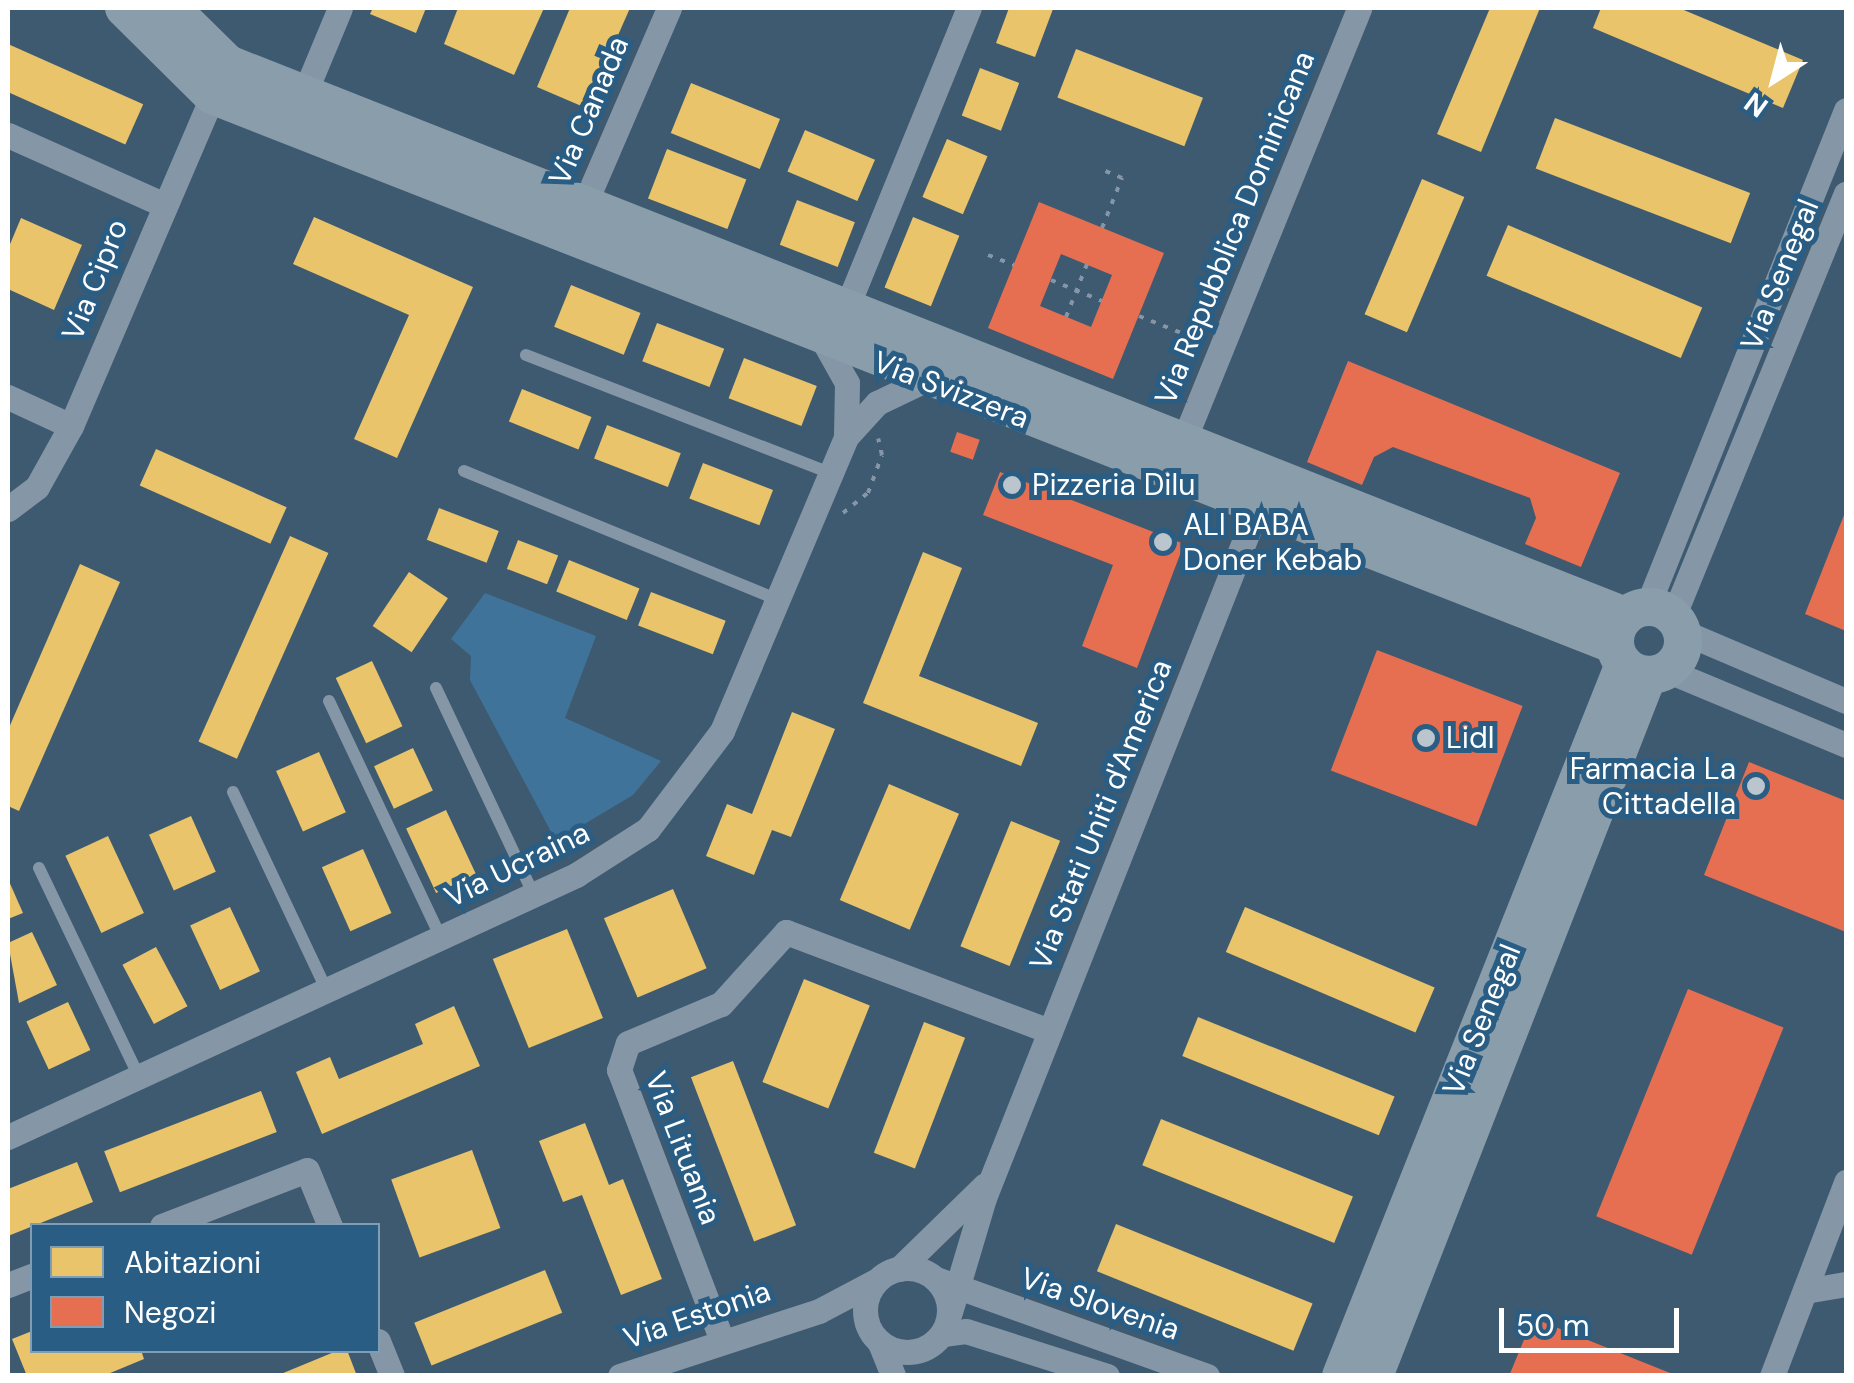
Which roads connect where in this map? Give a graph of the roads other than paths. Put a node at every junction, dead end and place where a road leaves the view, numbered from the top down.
1 (124, 8) edge
2 (171, 8) edge
3 (340, 8) edge
4 (669, 8) edge
5 (969, 8) edge
6 (1360, 8) edge
7 (220, 79) junction
8 (297, 110) junction
9 (1846, 110) edge
10 (8, 138) edge
11 (1846, 194) edge
12 (162, 204) junction
13 (576, 224) junction
14 (846, 309) junction
15 (824, 342) junction
16 (526, 355) dead end
17 (923, 381) junction
18 (8, 396) edge
19 (71, 426) junction
20 (846, 436) junction
21 (1177, 458) junction
22 (464, 472) dead end
23 (831, 473) junction
24 (1263, 492) junction
25 (8, 509) edge
26 (779, 600) junction
27 (1647, 641) junction
28 (436, 688) dead end
29 (1846, 700) edge
30 (329, 701) dead end
31 (1846, 744) edge
32 (233, 792) dead end
33 (39, 868) dead end
34 (534, 894) junction
35 (441, 938) junction
36 (327, 991) junction
37 (1050, 1032) junction
38 (139, 1077) junction
39 (8, 1138) edge
40 (992, 1178) junction
41 (1846, 1182) edge
42 (170, 1223) edge
43 (329, 1223) edge
44 (888, 1275) junction
45 (1846, 1284) edge
46 (1805, 1291) junction
47 (950, 1304) junction
48 (796, 1316) junction
49 (875, 1337) junction
50 (722, 1338) junction
51 (380, 1346) edge
52 (392, 1376) edge
53 (620, 1376) edge
54 (893, 1376) edge
55 (911, 1376) edge
56 (1107, 1376) edge
57 (1207, 1376) edge
58 (1341, 1376) edge
59 (1374, 1376) edge
60 (1772, 1376) edge

1 - 7 main road, Via Svizzera
2 - 7 main road, Via Svizzera
3 - 8 street
4 - 13 street, Via Canada
5 - 14 street
6 - 21 street, Via Repubblica Dominicana
7 - 8 main road, Via Svizzera
7 - 12 street, Via Cipro
8 - 13 main road, Via Svizzera
9 - 27 street, Via Senegal
10 - 12 street
11 - 27 street, Via Senegal
12 - 19 street, Via Cipro
13 - 14 main road, Via Svizzera
13 - 15 main road, Via Svizzera
14 - 21 main road, Via Svizzera
15 - 17 main road, Via Svizzera
15 - 20 street, Via Ucraina
16 - 23 lane
17 - 20 street, Via Ucraina
17 - 21 main road, Via Svizzera
18 - 19 street
19 - 25 street, Via Cipro
20 - 23 street, Via Ucraina
21 - 24 main road, Via Svizzera
22 - 26 lane
23 - 26 street, Via Ucraina
24 - 27 main road, Via Svizzera
24 - 37 street, Via Stati Uniti d'America
26 - 34 street, Via Ucraina
27 - 29 street, Via Svizzera
27 - 31 street, Via Svizzera
27 - 58 main road, Via Senegal
27 - 59 main road, Via Senegal
28 - 34 lane
30 - 35 lane
32 - 36 lane
33 - 38 lane
34 - 35 street, Via Ucraina
35 - 36 street, Via Ucraina
36 - 38 street, Via Ucraina
37 - 40 street, Via Stati Uniti d'America
37 - 50 street, Via Lituania
38 - 39 street, Via Ucraina
40 - 44 street, Via Stati Uniti d'America
40 - 47 street, Via Stati Uniti d'America
41 - 46 street
42 - 43 street
44 - 47 street
44 - 48 street, Via Estonia
44 - 49 street
45 - 46 street
46 - 60 street
47 - 49 street, Via Estonia
47 - 55 street, Via Stati Uniti d'America
47 - 56 street
47 - 57 street, Via Slovenia
48 - 49 street, Via Estonia
48 - 50 street, Via Estonia
49 - 54 street
50 - 53 street, Via Estonia
51 - 52 street

